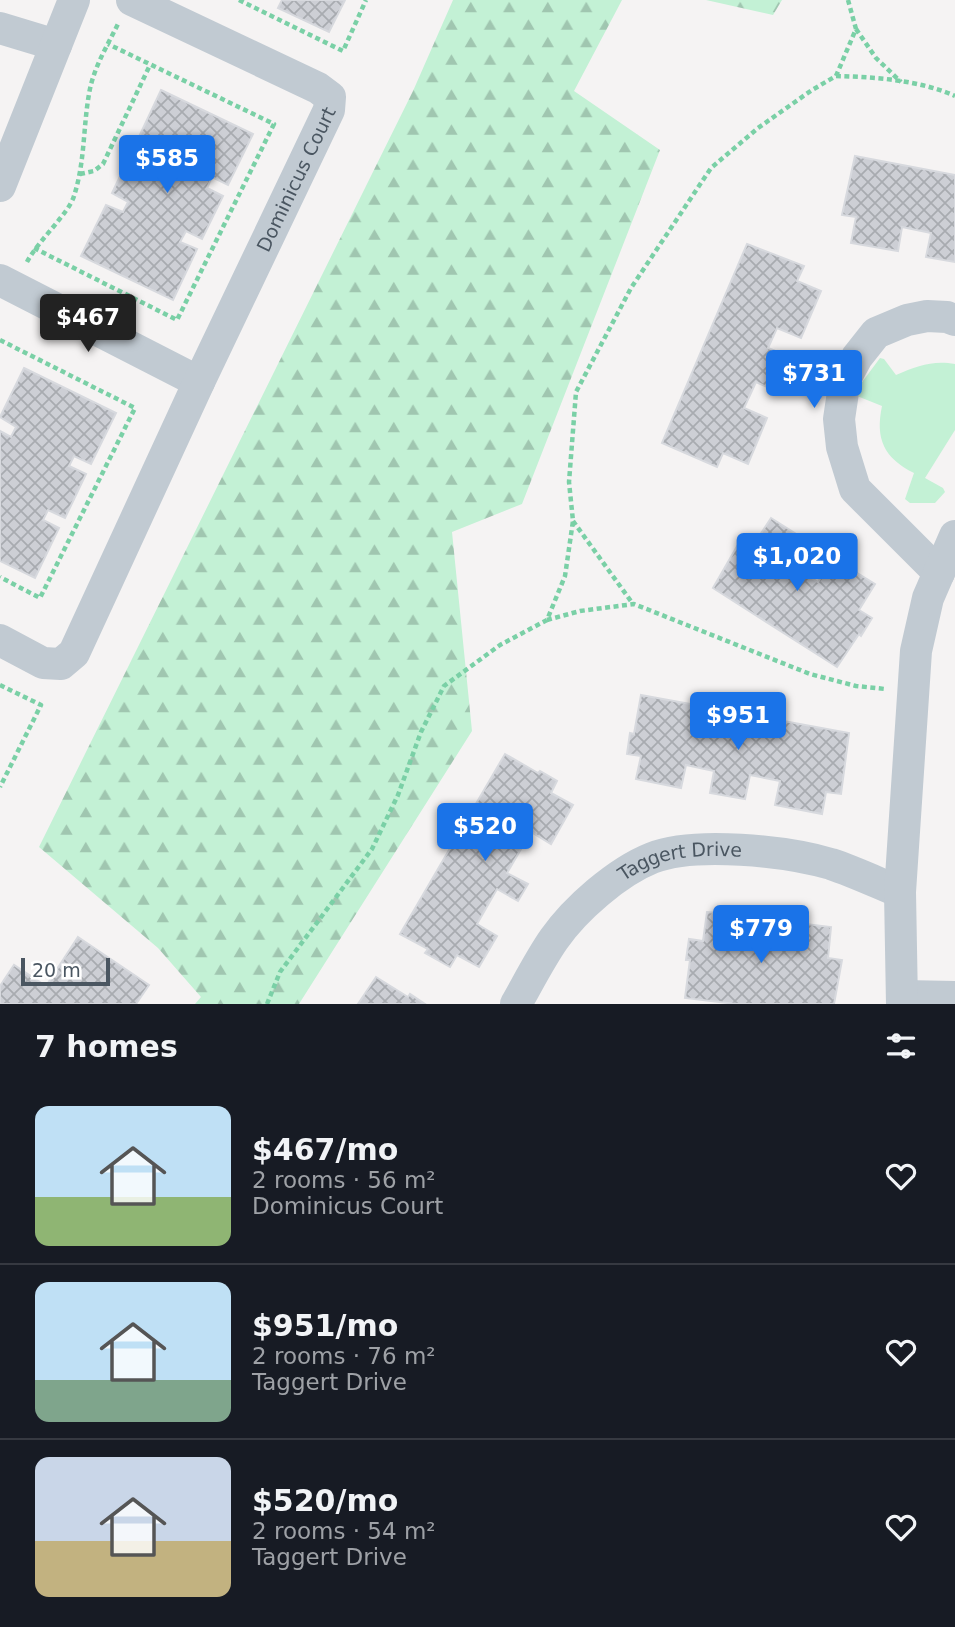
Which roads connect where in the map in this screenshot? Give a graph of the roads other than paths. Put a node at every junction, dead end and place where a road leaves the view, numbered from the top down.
1 (74, 0) edge
2 (127, 8) edge
3 (0, 28) edge
4 (56, 45) junction
5 (0, 186) edge
6 (13, 273) edge
7 (955, 320) edge
8 (199, 382) junction
9 (955, 536) edge
10 (939, 573) junction
11 (0, 640) edge
12 (901, 892) junction
13 (955, 998) edge
14 (903, 1000) edge
15 (516, 1004) edge

1 - 4 street
2 - 8 street, Dominicus Court
3 - 4 street
4 - 5 street
6 - 8 street
7 - 10 street
8 - 11 street, Dominicus Court
9 - 10 street
10 - 12 street
12 - 14 street
12 - 15 street, Taggert Drive
13 - 14 street

